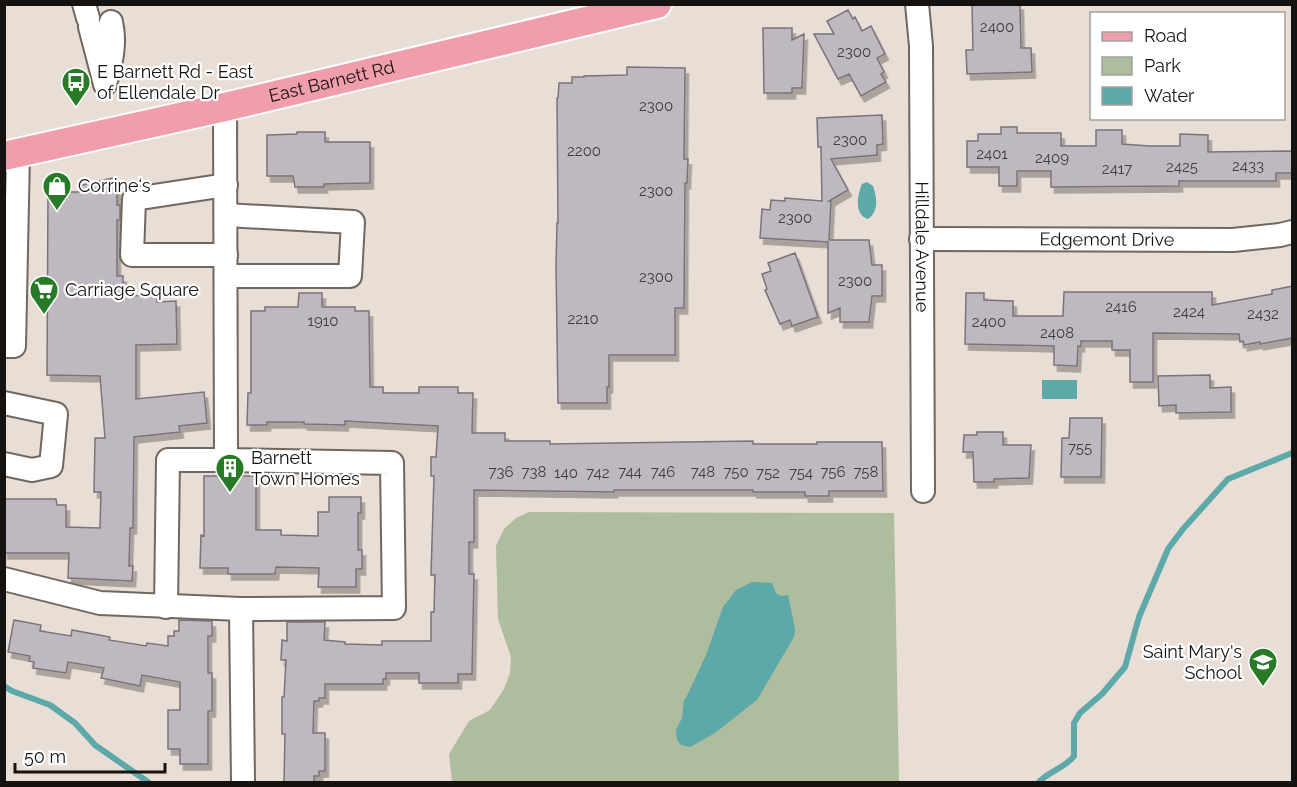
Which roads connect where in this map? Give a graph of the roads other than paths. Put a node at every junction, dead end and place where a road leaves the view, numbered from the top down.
1 (657, 4) edge
2 (917, 4) edge
3 (225, 107) junction
4 (11, 155) edge
5 (226, 185) junction
6 (226, 215) junction
7 (1293, 232) edge
8 (921, 239) junction
9 (226, 265) junction
10 (4, 346) edge
11 (4, 403) edge
12 (226, 460) junction
13 (4, 464) edge
14 (923, 491) dead end
15 (4, 579) edge
16 (166, 607) junction
17 (242, 609) junction
18 (243, 783) edge

1 - 3 main road, East Barnett Rd
2 - 8 street, Hilldale Avenue
3 - 4 main road, East Barnett Rd
3 - 5 street
4 - 10 street
5 - 6 street
5 - 9 street
6 - 9 street
6 - 9 street
7 - 8 street, Edgemont Drive
8 - 14 street, Hilldale Avenue
9 - 12 street
11 - 13 street
12 - 16 street
12 - 17 street
15 - 16 street
16 - 17 street
17 - 18 street

